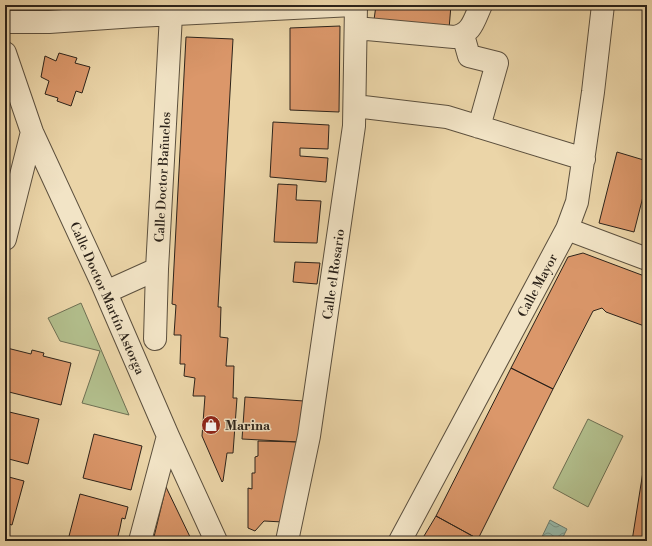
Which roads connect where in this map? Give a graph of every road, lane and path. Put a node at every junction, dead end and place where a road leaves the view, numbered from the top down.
1 (355, 5) edge
2 (481, 5) edge
3 (603, 5) edge
4 (170, 10) edge
5 (122, 13) edge
6 (46, 14) edge
7 (5, 22) edge
8 (356, 28) junction
9 (463, 36) junction
10 (5, 54) edge
11 (355, 106) junction
12 (479, 127) junction
13 (32, 132) junction
14 (584, 159) junction
15 (567, 229) junction
16 (5, 239) edge
17 (647, 259) edge
18 (157, 269) junction
19 (106, 292) junction
20 (155, 339) dead end
21 (168, 436) junction
22 (140, 541) edge
23 (216, 541) edge
24 (287, 541) edge
25 (400, 541) edge

1 - 4 street
1 - 8 street, Calle el Rosario
2 - 9 street
3 - 14 street, Calle Mayor
4 - 5 street
4 - 18 street, Calle Doctor Bañuelos
5 - 6 street
6 - 7 street
8 - 9 street
8 - 11 street, Calle el Rosario
9 - 12 street
10 - 13 street, Calle Doctor Martín Astorga
11 - 12 street
11 - 24 street, Calle el Rosario
12 - 14 street
13 - 16 street
13 - 19 street, Calle Doctor Martín Astorga
14 - 15 street, Calle Mayor
15 - 17 street
15 - 25 street, Calle Mayor
18 - 19 street
18 - 20 street, Calle Doctor Bañuelos
19 - 21 street, Calle Doctor Martín Astorga
21 - 22 street
21 - 23 street, Calle Doctor Martín Astorga

